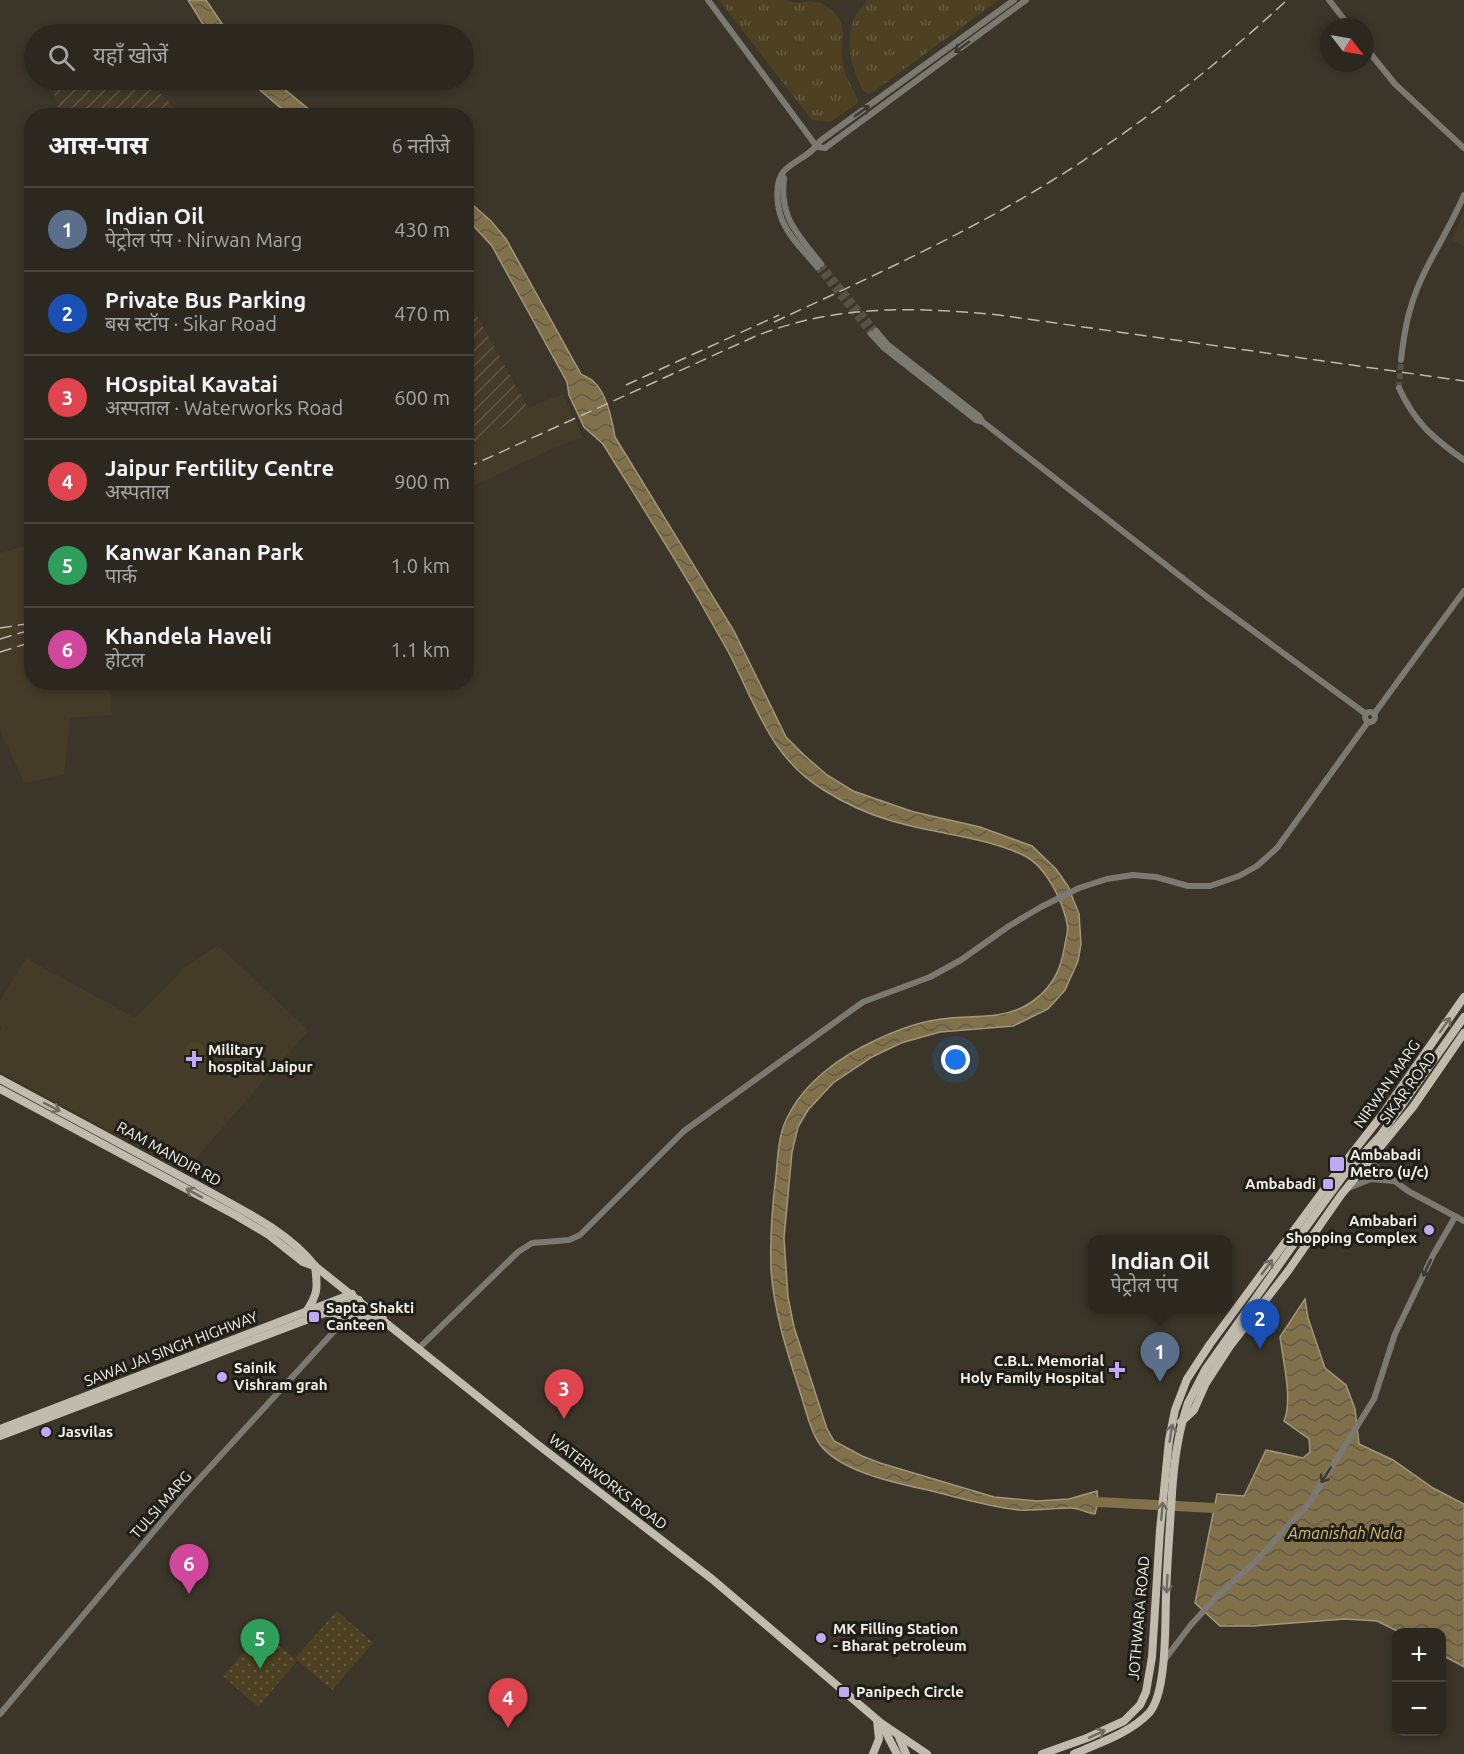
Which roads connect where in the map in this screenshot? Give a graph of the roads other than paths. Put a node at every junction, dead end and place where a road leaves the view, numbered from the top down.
1 (708, 0) edge
2 (1014, 0) edge
3 (1026, 0) edge
4 (1329, 0) edge
5 (1343, 18) edge
6 (1374, 58) edge
7 (817, 147) junction
8 (1464, 148) edge
9 (1464, 195) edge
10 (819, 266) tunnel mouth
11 (874, 332) tunnel mouth
12 (1401, 360) tunnel mouth
13 (1399, 388) tunnel mouth
14 (1464, 460) edge
15 (1464, 591) edge
16 (1370, 714) junction
17 (1464, 997) edge
18 (1464, 1017) edge
19 (1464, 1033) edge
20 (0, 1079) edge
21 (0, 1089) edge
22 (1355, 1151) junction
23 (1368, 1161) junction
24 (1394, 1181) junction
25 (1328, 1184) junction
26 (1343, 1192) junction
27 (217, 1201) junction
28 (1455, 1216) junction
29 (1464, 1221) edge
30 (315, 1266) junction
31 (352, 1294) junction
32 (359, 1300) junction
33 (306, 1312) junction
34 (327, 1312) junction
35 (347, 1317) junction
36 (383, 1319) junction
37 (419, 1348) junction
38 (1181, 1422) junction
39 (0, 1429) edge
40 (0, 1436) edge
41 (1168, 1491) junction
42 (1160, 1530) joint
43 (1163, 1662) junction
44 (0, 1714) edge
45 (879, 1722) junction
46 (898, 1735) junction
47 (873, 1754) edge
48 (897, 1754) edge
49 (906, 1754) edge
50 (927, 1754) edge
51 (1042, 1754) edge
52 (1074, 1754) edge

1 - 7 street
7 -> 2 street
3 -> 7 street
4 - 5 street
6 - 8 street
7 - 10 street
9 - 12 street
11 - 16 street
13 - 14 street
15 - 16 street
16 - 37 street
22 -> 17 main road, NIRWAN MARG
18 - 38 main road, bridge
19 - 23 main road, SIKAR ROAD
20 -> 27 main road, RAM MANDIR RD
27 -> 21 main road
22 - 23 street
22 - 25 main road, NIRWAN MARG
23 - 24 street
23 - 26 main road, SIKAR ROAD
24 - 26 street
24 - 28 street
25 - 26 main road
41 -> 25 main road, NIRWAN MARG
26 - 38 main road, SIKAR ROAD
27 - 30 main road, RAM MANDIR RD
28 - 29 street
28 -> 43 street
30 - 31 main road, WATERWORKS ROAD
30 - 33 main road
31 - 32 main road, WATERWORKS ROAD
31 - 33 main road, SAWAI JAI SINGH HIGHWAY
32 - 34 main road
32 - 36 main road, WATERWORKS ROAD
33 - 39 main road, SAWAI JAI SINGH HIGHWAY
34 - 35 main road
34 - 40 main road
35 - 36 main road
35 - 44 street, TULSI MARG
36 - 37 main road, WATERWORKS ROAD
37 - 45 main road, WATERWORKS ROAD
38 - 41 main road
42 -> 41 main road, NIRWAN MARG
41 -> 43 main road, JOTHWARA ROAD
51 -> 42 main road, JOTHWARA ROAD
43 - 52 main road, JOTHWARA ROAD
45 - 46 main road, WATERWORKS ROAD
45 - 47 main road
45 - 48 main road
46 - 49 main road
46 - 50 main road, WATERWORKS ROAD

